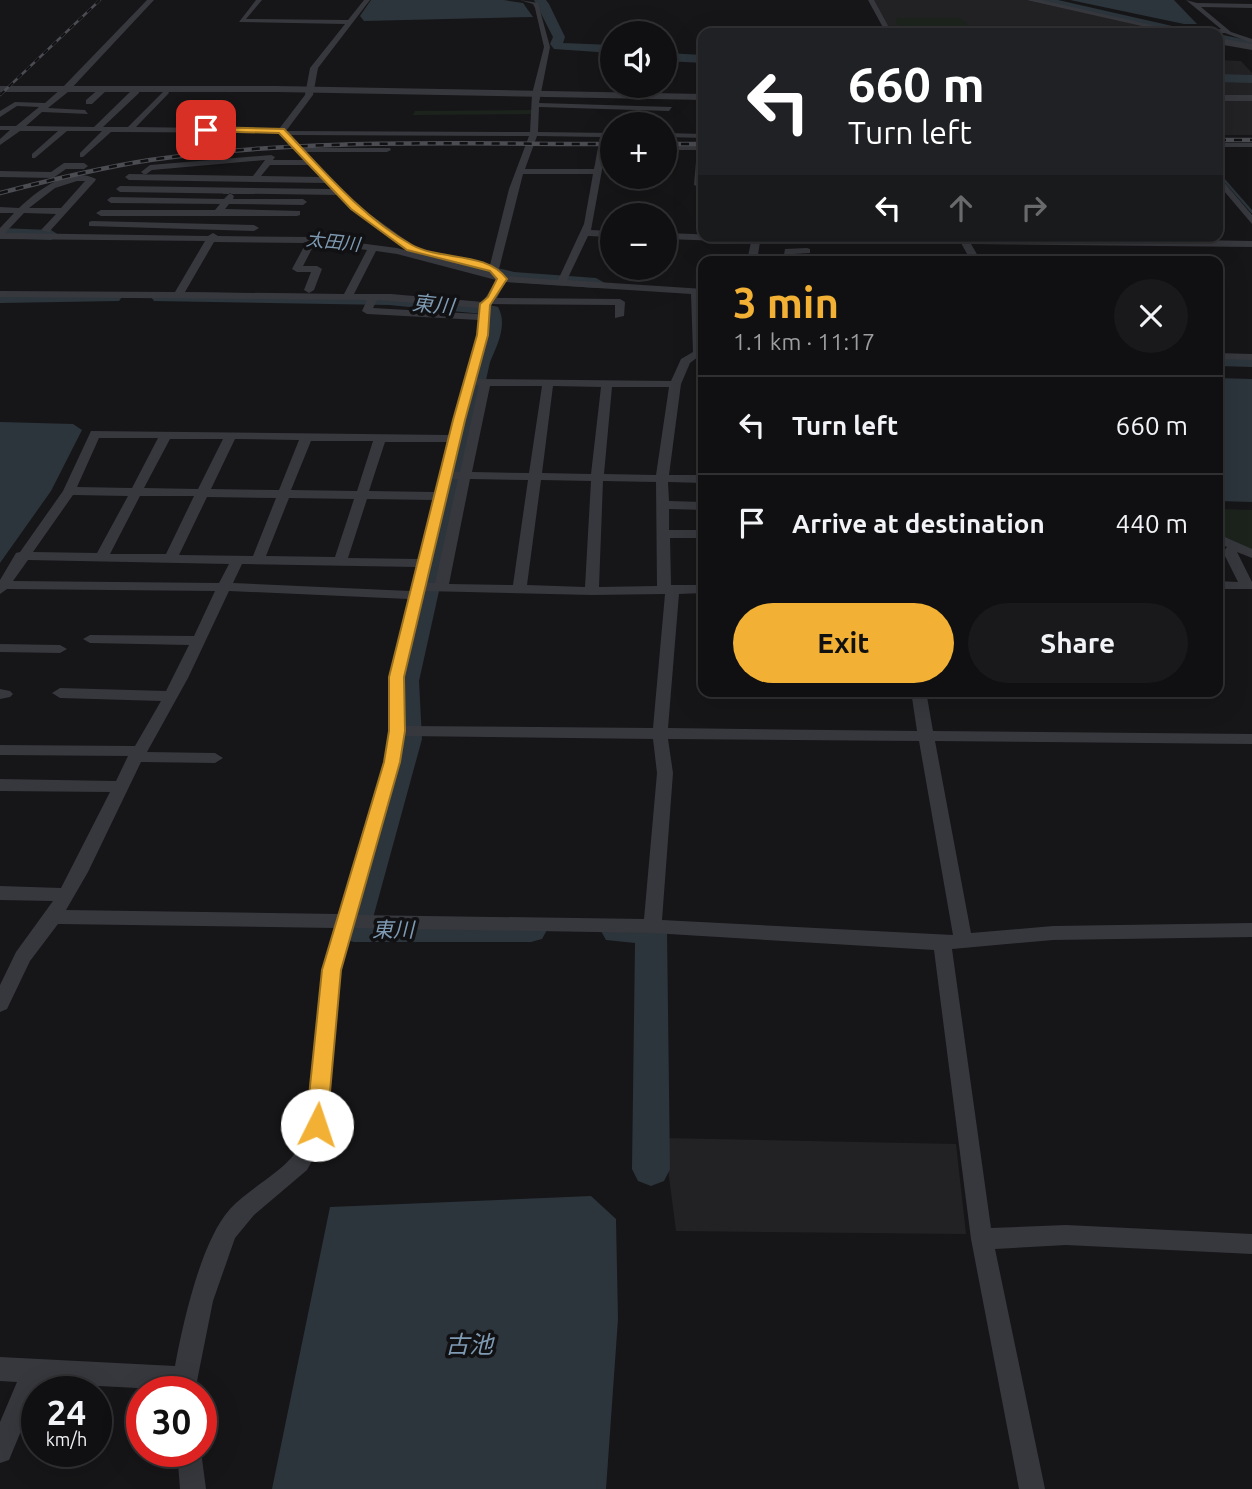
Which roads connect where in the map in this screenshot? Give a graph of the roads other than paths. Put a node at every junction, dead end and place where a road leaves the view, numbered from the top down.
1 (151, 0) edge
2 (258, 0) edge
3 (367, 0) edge
4 (523, 0) edge
5 (871, 0) edge
6 (1030, 0) edge
7 (1191, 3) edge
8 (1252, 6) edge
9 (1202, 12) junction
10 (1252, 12) edge
11 (349, 23) junction
12 (885, 28) edge
13 (1160, 28) edge
14 (1223, 31) edge
15 (1227, 31) junction
16 (1252, 32) edge
17 (1252, 41) edge
18 (1223, 42) edge
19 (1252, 47) edge
20 (0, 89) edge
21 (65, 90) junction
22 (103, 90) junction
23 (136, 90) junction
24 (312, 90) junction
25 (166, 91) junction
26 (536, 94) junction
27 (600, 95) edge
28 (677, 97) edge
29 (698, 97) edge
30 (671, 98) edge
31 (1223, 98) edge
32 (1252, 98) edge
33 (89, 102) dead end
34 (536, 106) junction
35 (43, 108) junction
36 (669, 109) junction
37 (85, 112) dead end
38 (669, 112) edge
39 (0, 116) edge
40 (0, 128) edge
41 (97, 128) junction
42 (110, 128) junction
43 (131, 128) junction
44 (19, 129) junction
45 (65, 129) junction
46 (282, 132) junction
47 (534, 134) junction
48 (600, 135) edge
49 (677, 135) edge
50 (698, 136) edge
51 (0, 143) edge
52 (1223, 145) edge
53 (1252, 145) edge
54 (677, 148) edge
55 (698, 148) edge
56 (300, 150) junction
57 (387, 150) dead end
58 (83, 155) dead end
59 (36, 156) dead end
60 (234, 160) junction
61 (268, 162) junction
62 (200, 163) junction
63 (312, 163) junction
64 (600, 164) edge
65 (84, 166) dead end
66 (521, 172) junction
67 (599, 172) junction
68 (0, 174) edge
69 (134, 176) junction
70 (190, 178) junction
71 (223, 178) junction
72 (240, 178) junction
73 (255, 179) junction
74 (328, 180) junction
75 (1223, 184) edge
76 (120, 189) junction
77 (233, 190) junction
78 (309, 191) junction
79 (339, 192) junction
80 (111, 200) junction
81 (226, 201) junction
82 (303, 202) junction
83 (0, 210) edge
84 (22, 211) junction
85 (62, 211) junction
86 (101, 213) junction
87 (218, 213) junction
88 (1252, 221) edge
89 (90, 226) junction
90 (254, 228) dead end
91 (46, 230) junction
92 (1, 232) edge
93 (586, 233) junction
94 (600, 234) edge
95 (211, 235) junction
96 (677, 236) edge
97 (698, 237) edge
98 (312, 240) junction
99 (782, 242) edge
100 (900, 242) edge
101 (1190, 242) edge
102 (1252, 244) edge
103 (815, 246) edge
104 (411, 248) junction
105 (372, 249) junction
106 (788, 256) edge
107 (494, 269) junction
108 (502, 279) junction
109 (561, 283) junction
110 (309, 290) dead end
111 (698, 292) edge
112 (0, 294) edge
113 (178, 295) junction
114 (347, 297) junction
115 (486, 309) junction
116 (619, 316) dead end
117 (698, 353) edge
118 (1223, 356) edge
119 (1252, 357) edge
120 (477, 382) junction
121 (548, 383) junction
122 (607, 384) junction
123 (675, 384) junction
124 (166, 435) junction
125 (230, 437) junction
126 (306, 437) junction
127 (380, 438) junction
128 (454, 439) junction
129 (457, 475) junction
130 (535, 476) junction
131 (597, 477) junction
132 (662, 478) junction
133 (698, 479) edge
134 (69, 491) junction
135 (135, 492) junction
136 (203, 492) junction
137 (284, 494) junction
138 (363, 495) junction
139 (440, 496) junction
140 (662, 505) junction
141 (698, 506) edge
142 (662, 534) junction
143 (698, 534) edge
144 (1223, 540) edge
145 (1235, 545) junction
146 (1252, 554) edge
147 (21, 556) junction
148 (94, 557) junction
149 (165, 559) junction
150 (237, 560) junction
151 (258, 560) junction
152 (283, 561) junction
153 (336, 562) junction
154 (425, 563) junction
155 (75, 580) dead end
156 (150, 580) dead end
157 (274, 584) dead end
158 (325, 585) dead end
159 (1223, 585) edge
160 (1, 587) edge
161 (224, 587) junction
162 (428, 588) junction
163 (668, 589) junction
164 (698, 589) edge
165 (519, 590) junction
166 (592, 591) junction
167 (90, 639) dead end
168 (198, 641) junction
169 (0, 648) edge
170 (60, 649) dead end
171 (60, 693) dead end
172 (171, 695) junction
173 (919, 697) edge
174 (404, 731) junction
175 (926, 734) junction
176 (660, 735) junction
177 (1252, 739) edge
178 (0, 750) edge
179 (137, 754) junction
180 (215, 758) dead end
181 (0, 785) edge
182 (121, 787) junction
183 (0, 893) edge
184 (66, 895) junction
185 (53, 918) junction
186 (352, 920) junction
187 (652, 926) junction
188 (1252, 930) edge
189 (953, 942) junction
190 (0, 1004) edge
191 (982, 1239) junction
192 (1252, 1244) edge
193 (0, 1369) edge
194 (33, 1373) junction
195 (185, 1376) edge
196 (126, 1380) edge
197 (0, 1451) edge
198 (191, 1467) edge
199 (193, 1489) edge
200 (1032, 1489) edge

1 - 21 street
2 - 11 street
3 - 11 street
4 - 26 street
5 - 12 street
6 - 13 street
7 - 8 street
7 - 9 street
9 - 10 street
9 - 15 street
11 - 24 street
14 - 15 street
15 - 16 street
15 - 17 street
18 - 19 street
20 - 21 street
21 - 22 street
21 - 35 street
22 - 23 street
22 - 33 street
23 - 25 street
23 - 41 street
24 - 25 street
24 - 26 street
24 - 46 street
25 - 43 street
26 - 27 street
26 - 34 street
28 - 29 street
30 - 36 street
31 - 32 street
34 - 36 street
34 - 47 street
35 - 37 street
35 - 39 street
35 - 44 street
36 - 38 street
40 - 44 street
41 - 42 street
41 - 45 street
42 - 43 street
42 - 58 street
43 - 46 street
44 - 45 street
44 - 51 street
45 - 59 street
46 - 47 street
46 - 56 street
47 - 48 street
47 - 66 street
49 - 50 street
52 - 53 street
54 - 55 street
56 - 57 street
56 - 63 street
60 - 61 street
60 - 62 street
60 - 71 street
61 - 63 street
61 - 73 street
62 - 69 street
62 - 70 street
63 - 74 street
64 - 67 street
65 - 68 street
66 - 67 street
66 - 107 street
67 - 93 street
69 - 70 street
69 - 76 street
70 - 71 street
71 - 72 street
72 - 73 street
72 - 77 street
73 - 74 street
74 - 79 street
75 - 88 street
76 - 77 street
76 - 80 street
77 - 78 street
77 - 81 street
78 - 79 street
78 - 82 street
79 - 104 street
80 - 81 street
80 - 86 street
81 - 82 street
81 - 87 street
82 - 87 street
83 - 84 street
84 - 85 street
84 - 85 street
84 - 92 street
85 - 91 street
86 - 87 street
86 - 89 street
87 - 95 street
89 - 91 street
89 - 95 street
90 - 95 street
91 - 92 street
92 - 95 street
93 - 94 street
93 - 109 street
95 - 98 street
95 - 104 street
95 - 113 street
96 - 97 street
98 - 105 street
98 - 110 street
99 - 103 street
100 - 103 street
101 - 102 street
103 - 106 street
104 - 107 street
105 - 108 street
105 - 114 street
107 - 108 street
108 - 109 street
108 - 115 street
109 - 111 street
112 - 113 street
113 - 114 street
114 - 115 street
115 - 116 street
115 - 120 street
117 - 123 street
118 - 119 street
120 - 121 street
120 - 128 street
120 - 129 street
121 - 122 street
121 - 130 street
122 - 123 street
122 - 131 street
123 - 132 street
124 - 125 street
124 - 134 street
124 - 135 street
125 - 126 street
125 - 136 street
126 - 127 street
126 - 137 street
127 - 128 street
127 - 138 street
128 - 129 street
129 - 130 street
129 - 139 street
129 - 162 street
130 - 131 street
130 - 165 street
131 - 132 street
131 - 166 street
132 - 133 street
132 - 140 street
134 - 135 street
134 - 147 street
135 - 136 street
135 - 148 street
136 - 137 street
136 - 149 street
137 - 138 street
137 - 151 street
138 - 139 street
138 - 153 street
139 - 154 street
140 - 141 street
140 - 142 street
142 - 143 street
142 - 163 street
144 - 145 street
145 - 146 street
145 - 159 street
147 - 148 street
147 - 160 street
148 - 149 street
148 - 155 street
149 - 150 street
149 - 156 street
150 - 151 street
150 - 161 street
151 - 152 street
152 - 153 street
152 - 157 street
153 - 154 street
153 - 158 street
154 - 162 street
160 - 161 street
161 - 162 street
161 - 168 street
162 - 165 street
162 - 174 street
163 - 164 street
163 - 166 street
163 - 176 street
165 - 166 street
167 - 168 street
168 - 172 street
169 - 170 street
171 - 172 street
172 - 179 street
173 - 175 street
174 - 176 street
174 - 186 street
175 - 176 street
175 - 177 street
175 - 189 street
176 - 187 street
178 - 179 street
179 - 180 street
179 - 182 street
181 - 182 street
182 - 184 street
183 - 184 street
184 - 185 street
185 - 186 street
185 - 190 street
186 - 187 street
186 - 195 street
187 - 189 street
188 - 189 street
189 - 191 street
191 - 192 street
191 - 200 street
193 - 194 street
194 - 196 street
194 - 197 street
198 - 199 street

